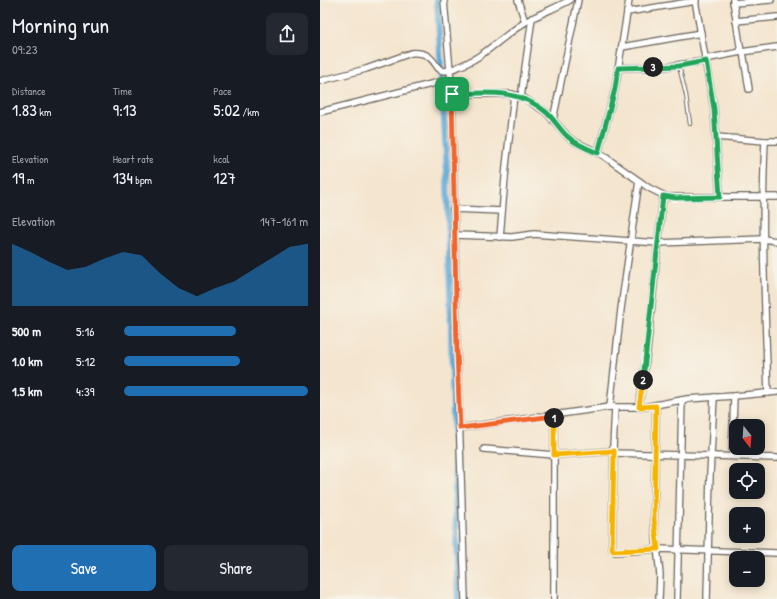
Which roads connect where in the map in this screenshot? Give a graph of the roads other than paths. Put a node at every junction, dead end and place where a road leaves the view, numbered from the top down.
1 (444, 0) edge
2 (518, 0) edge
3 (570, 0) edge
4 (578, 0) edge
5 (629, 0) edge
6 (771, 0) edge
7 (696, 1) edge
8 (733, 2) edge
9 (627, 12) junction
10 (777, 17) edge
11 (532, 18) junction
12 (736, 21) junction
13 (525, 22) junction
14 (701, 33) junction
15 (622, 46) junction
16 (777, 48) edge
17 (742, 52) junction
18 (705, 60) junction
19 (679, 66) junction
20 (618, 68) junction
21 (450, 69) junction
22 (451, 79) junction
23 (320, 81) edge
24 (749, 89) dead end
25 (452, 94) junction
26 (514, 95) junction
27 (521, 97) junction
28 (320, 112) edge
29 (553, 120) junction
30 (690, 124) dead end
31 (716, 137) junction
32 (777, 141) edge
33 (765, 142) junction
34 (598, 153) junction
35 (639, 181) junction
36 (663, 196) junction
37 (720, 197) junction
38 (762, 197) junction
39 (777, 197) edge
40 (453, 209) junction
41 (502, 211) junction
42 (454, 235) junction
43 (500, 236) junction
44 (763, 239) junction
45 (630, 241) junction
46 (777, 241) edge
47 (658, 243) junction
48 (777, 392) edge
49 (768, 393) junction
50 (734, 396) junction
51 (714, 397) junction
52 (682, 400) junction
53 (656, 406) junction
54 (612, 407) junction
55 (639, 407) junction
56 (554, 416) junction
57 (460, 428) junction
58 (484, 449) dead end
59 (614, 451) junction
60 (655, 454) junction
61 (681, 454) junction
62 (554, 455) junction
63 (711, 455) junction
64 (732, 456) junction
65 (777, 458) edge
66 (658, 549) junction
67 (678, 550) junction
68 (709, 551) junction
69 (777, 553) edge
70 (465, 599) edge
71 (554, 599) edge
72 (659, 599) edge
73 (677, 599) edge
74 (707, 599) edge

1 - 21 street
2 - 13 street
3 - 11 street
4 - 29 street
5 - 9 street
6 - 8 street
7 - 9 street
7 - 14 street
8 - 12 street
9 - 15 street
10 - 12 street
11 - 13 street
11 - 27 street
12 - 17 street
13 - 21 street
14 - 15 street
14 - 18 street
15 - 20 street
16 - 17 street
17 - 18 street
17 - 24 street
18 - 19 street
18 - 31 street
19 - 20 street
19 - 30 lane
20 - 34 street
21 - 22 street
21 - 23 street
22 - 25 street
22 - 28 street
25 - 26 street
25 - 40 street
26 - 27 street
26 - 41 street
27 - 29 street
29 - 34 street
31 - 33 street
31 - 37 street
32 - 33 street
33 - 38 street
34 - 35 street
35 - 36 street
35 - 45 street
36 - 37 street
36 - 47 street
37 - 38 street
38 - 39 street
38 - 44 street
40 - 41 street
40 - 42 street
41 - 43 street
42 - 43 street
42 - 57 street
43 - 45 street
44 - 46 street
44 - 47 street
44 - 49 street
45 - 47 street
45 - 54 street
47 - 55 street
48 - 49 street
49 - 50 street
50 - 51 street
50 - 64 street
51 - 52 street
51 - 63 street
52 - 53 street
52 - 61 street
53 - 55 street
53 - 60 street
54 - 55 street
54 - 56 street
54 - 59 street
56 - 57 street
56 - 62 street
57 - 70 street
58 - 62 street
59 - 60 street
59 - 62 street
59 - 66 street
60 - 61 street
60 - 66 street
61 - 63 street
61 - 67 street
62 - 71 street
63 - 64 street
63 - 68 street
64 - 65 street
66 - 67 street
66 - 72 street
67 - 68 street
67 - 73 street
68 - 69 street
68 - 74 street

